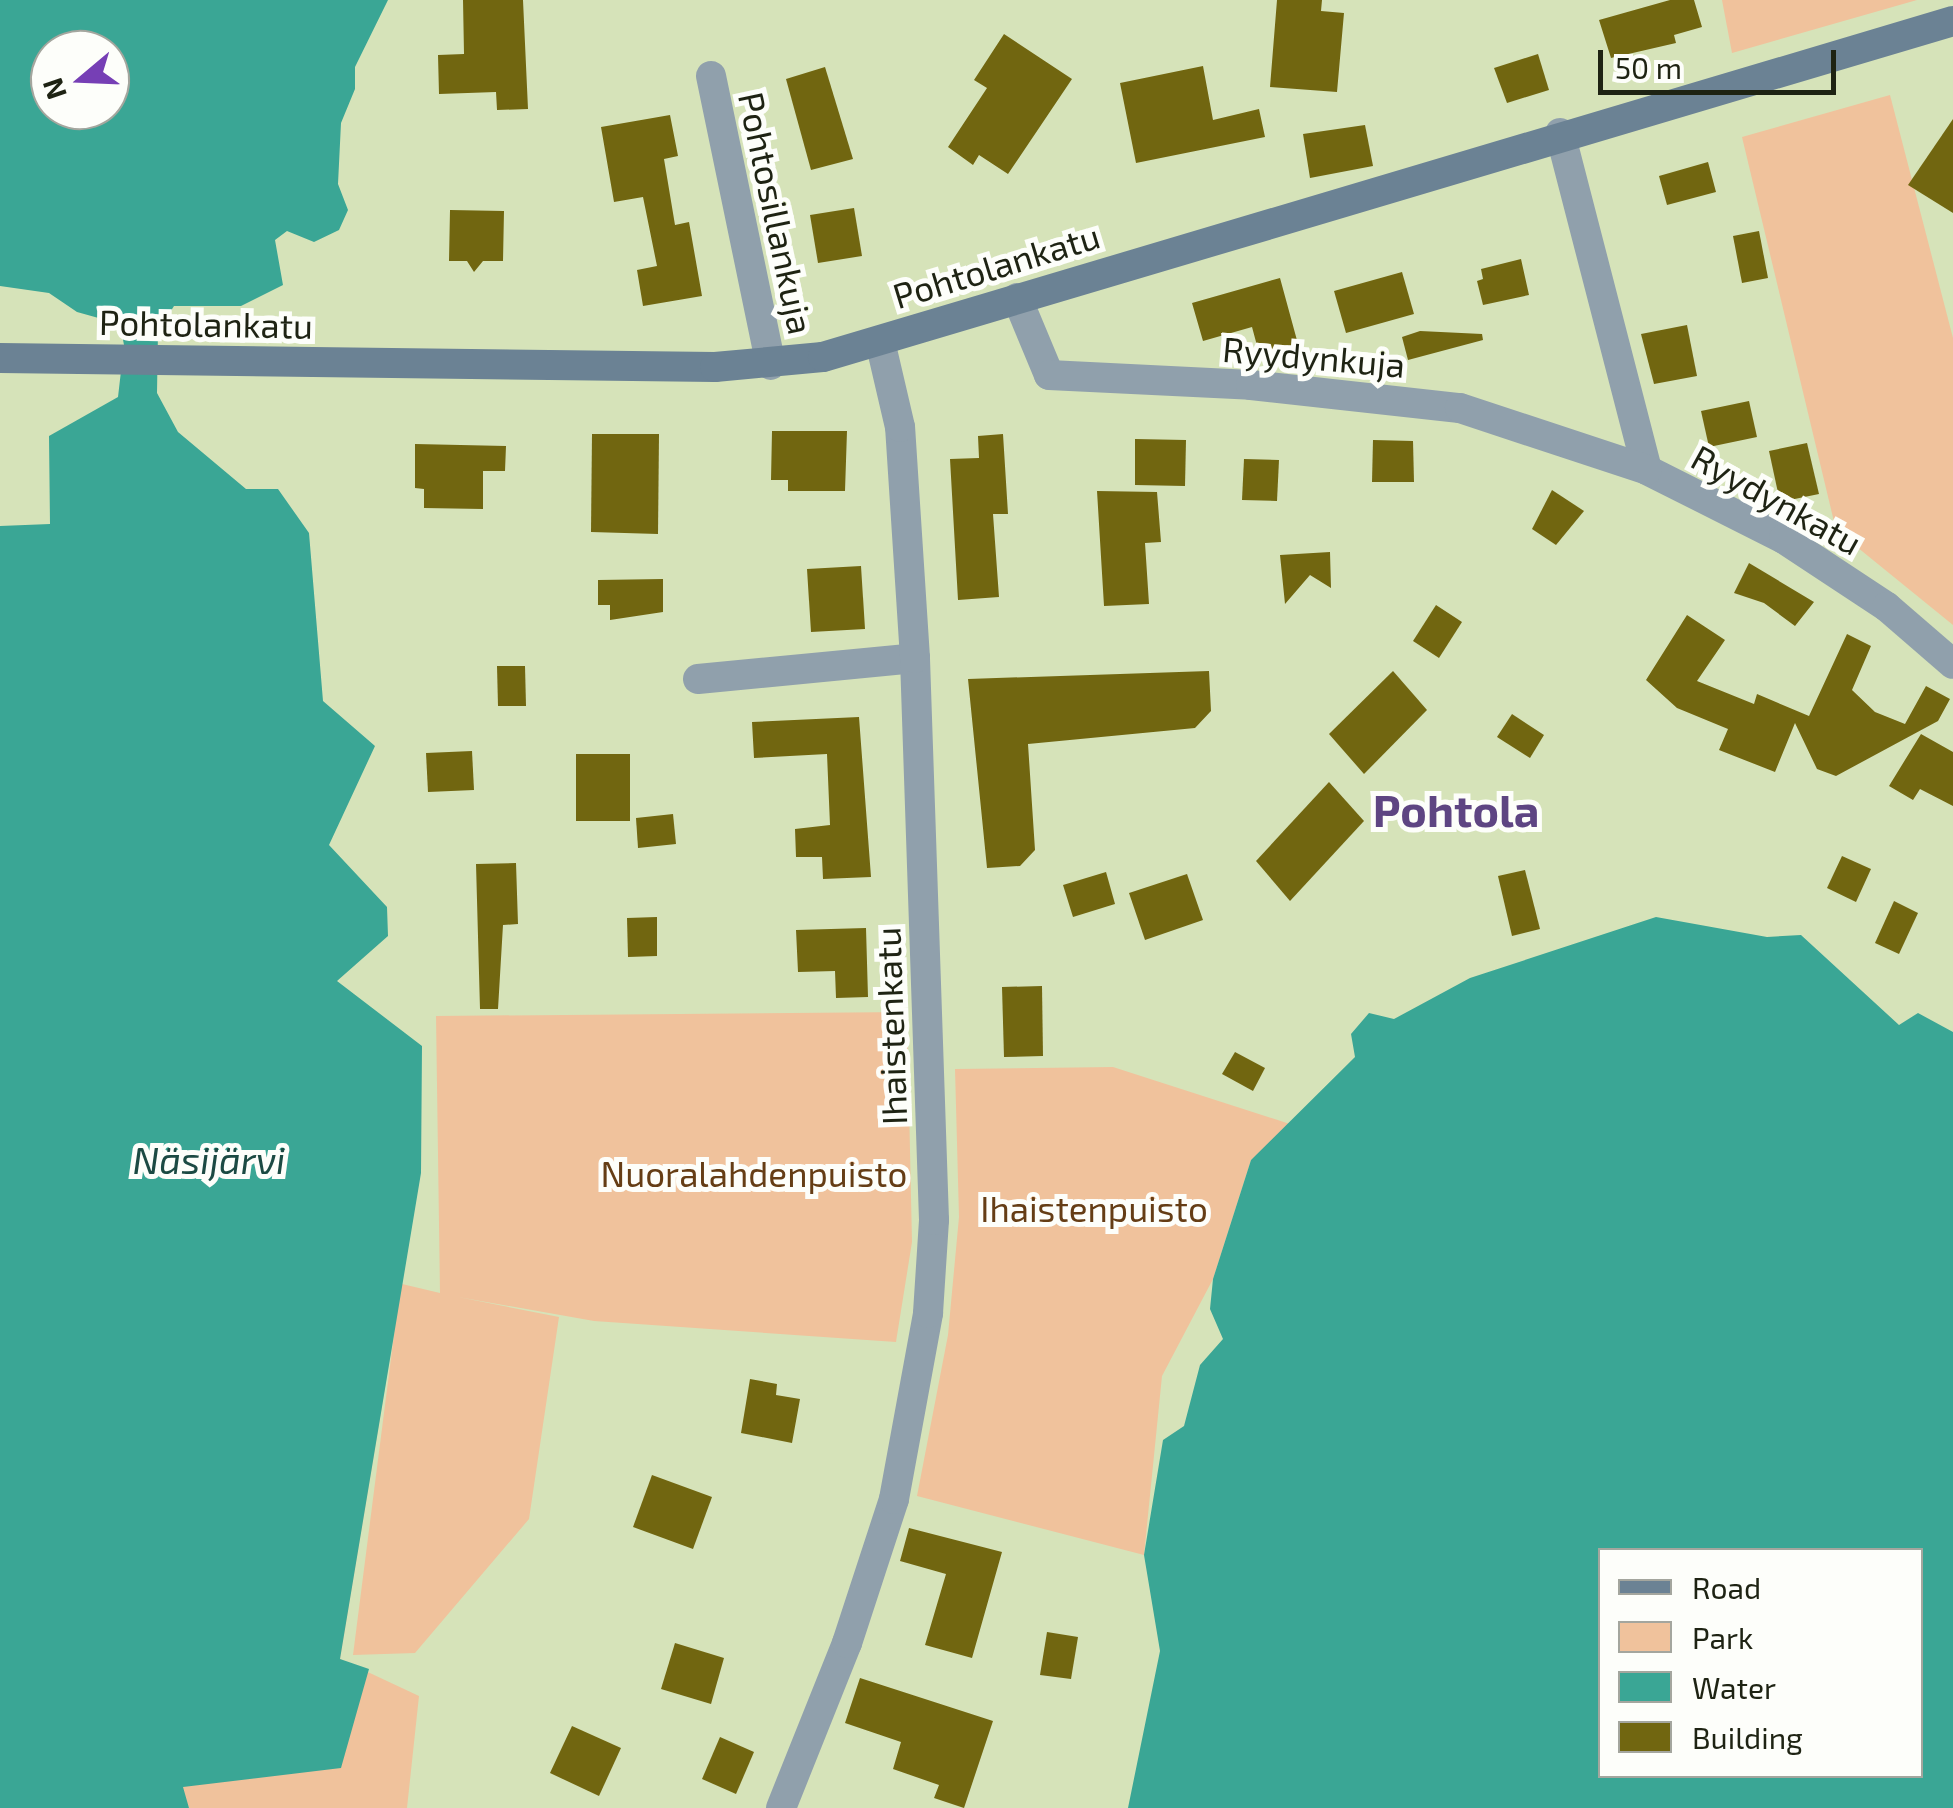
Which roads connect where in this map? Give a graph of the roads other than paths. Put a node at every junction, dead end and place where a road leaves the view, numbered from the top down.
1 (1953, 20) edge
2 (710, 76) dead end
3 (1560, 133) junction
4 (1017, 298) junction
5 (880, 340) junction
6 (14, 358) edge
7 (771, 365) junction
8 (1647, 470) junction
9 (914, 658) junction
10 (1953, 664) edge
11 (698, 679) dead end
12 (780, 1808) edge

1 - 3 main road, Pohtolankatu
2 - 7 street, Pohtosillankuja
3 - 4 main road, Pohtolankatu
3 - 8 street, Ryydynkatu
4 - 5 main road, Pohtolankatu
4 - 8 street, Ryydynkuja
5 - 7 main road, Pohtolankatu
5 - 9 street, Ihaistenkatu
6 - 7 main road, Pohtolankatu
8 - 10 street, Ryydynkatu
9 - 11 street
9 - 12 street, Ihaistenkatu

